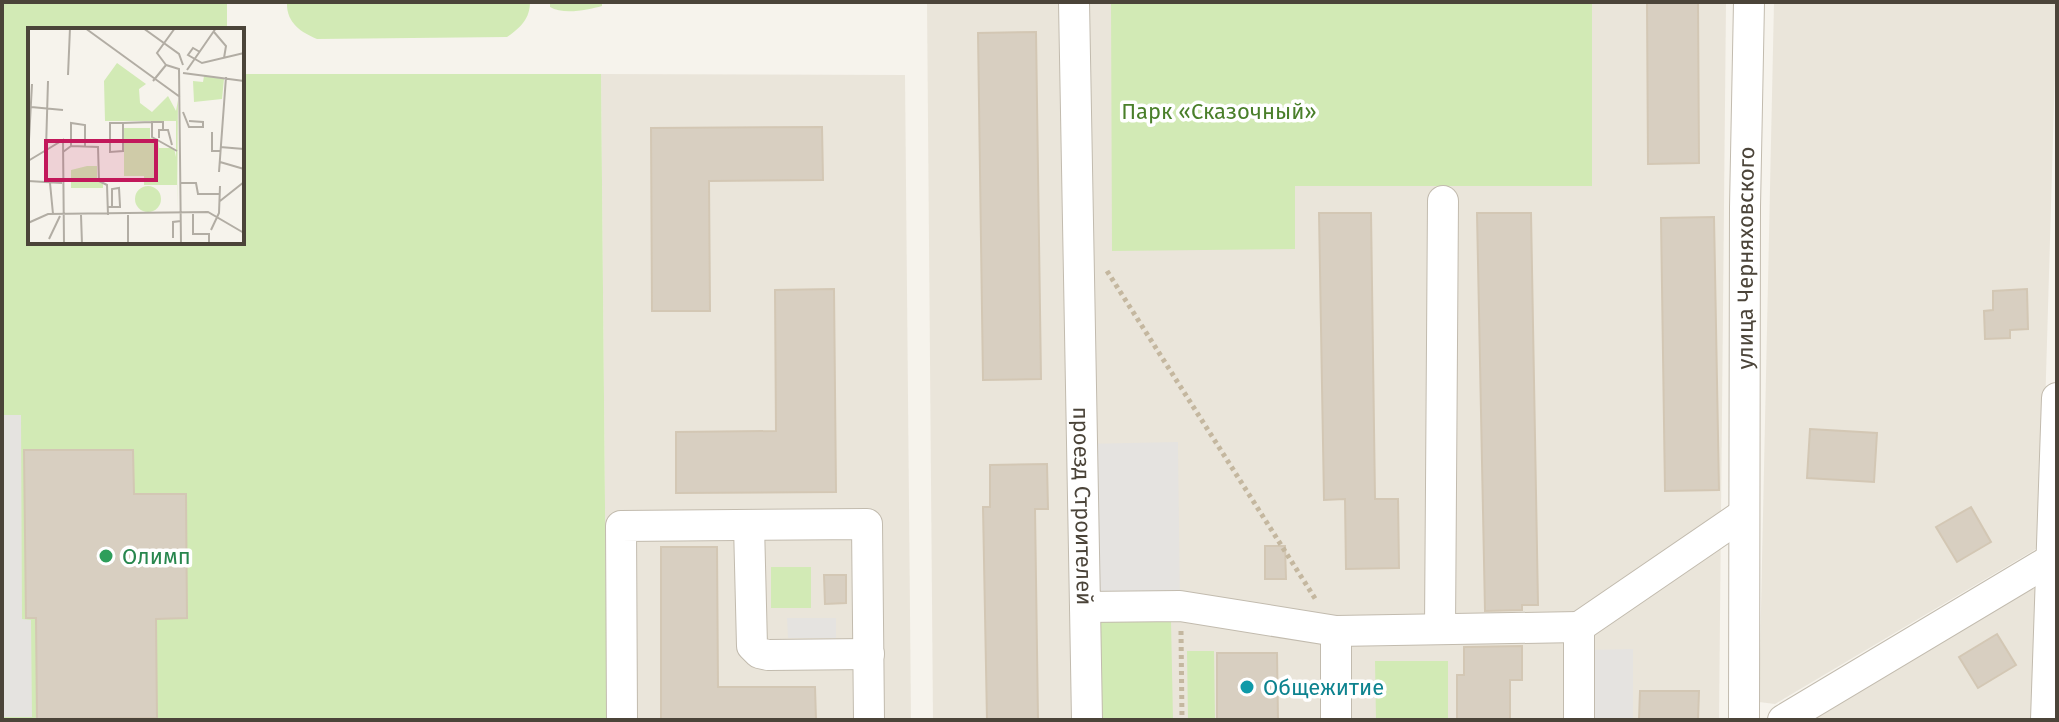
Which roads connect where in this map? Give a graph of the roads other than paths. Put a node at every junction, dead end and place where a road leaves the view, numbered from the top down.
1 (1074, 2) edge
2 (1749, 2) edge
3 (1443, 201) dead end
4 (2057, 398) edge
5 (1744, 514) junction
6 (749, 525) junction
7 (2054, 558) edge
8 (1085, 607) junction
9 (1579, 627) junction
10 (1440, 629) junction
11 (1336, 631) junction
12 (869, 654) junction
13 (622, 720) edge
14 (869, 720) edge
15 (1087, 720) edge
16 (1336, 720) edge
17 (1579, 720) edge
18 (1744, 720) edge
19 (1783, 720) edge
20 (2046, 720) edge

1 - 8 street, проезд Строителей
2 - 5 street, улица Черняховского
3 - 10 street
4 - 7 street
5 - 9 street
5 - 18 street, улица Черняховского
6 - 12 street
6 - 12 street
6 - 13 street
7 - 19 street
7 - 20 street
8 - 11 street, проезд Строителей
8 - 15 street
9 - 10 street, проезд Строителей
9 - 17 street
10 - 11 street, проезд Строителей
11 - 16 street
12 - 14 street

